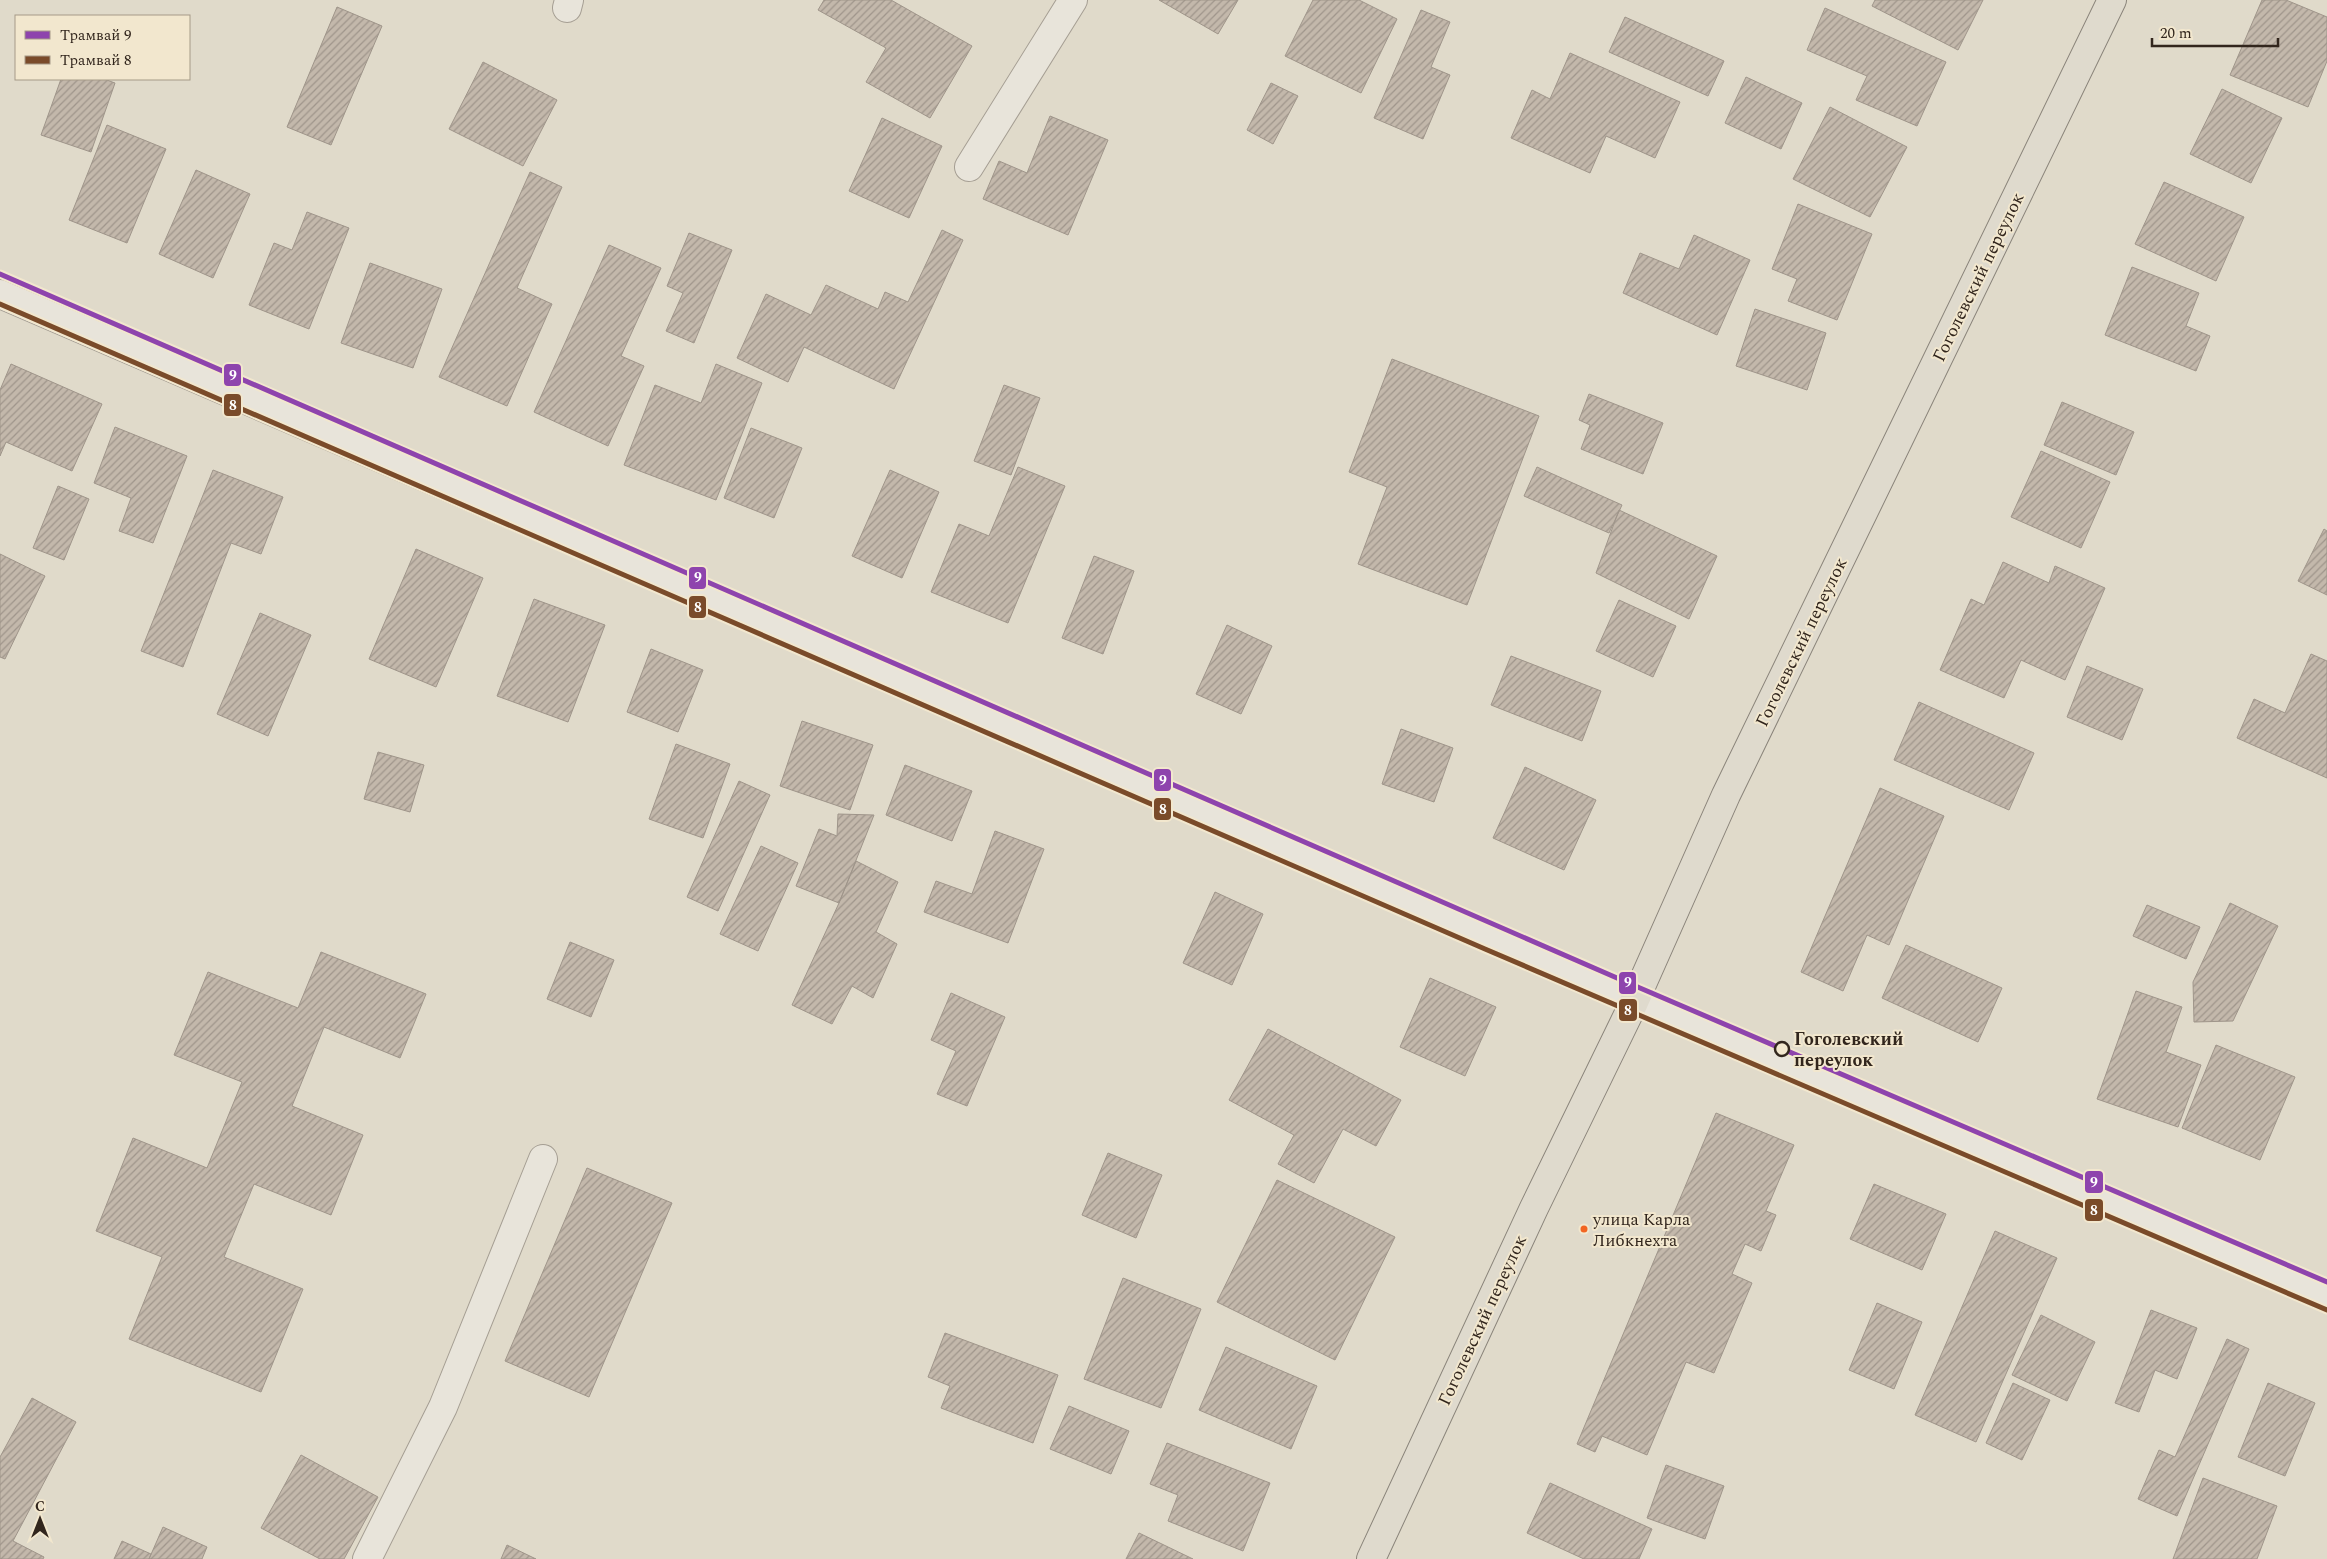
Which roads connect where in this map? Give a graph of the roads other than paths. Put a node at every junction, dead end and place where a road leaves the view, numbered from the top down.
1 (1073, 0) edge
2 (2112, 0) edge
3 (969, 167) dead end
4 (0, 294) edge
5 (1635, 999) junction
6 (543, 1159) dead end
7 (2327, 1296) edge
8 (367, 1559) edge
9 (1371, 1559) edge

1 - 3 street
2 - 5 main road, Гоголевский переулок
4 - 5 street
5 - 7 street
5 - 9 main road, Гоголевский переулок
6 - 8 street

